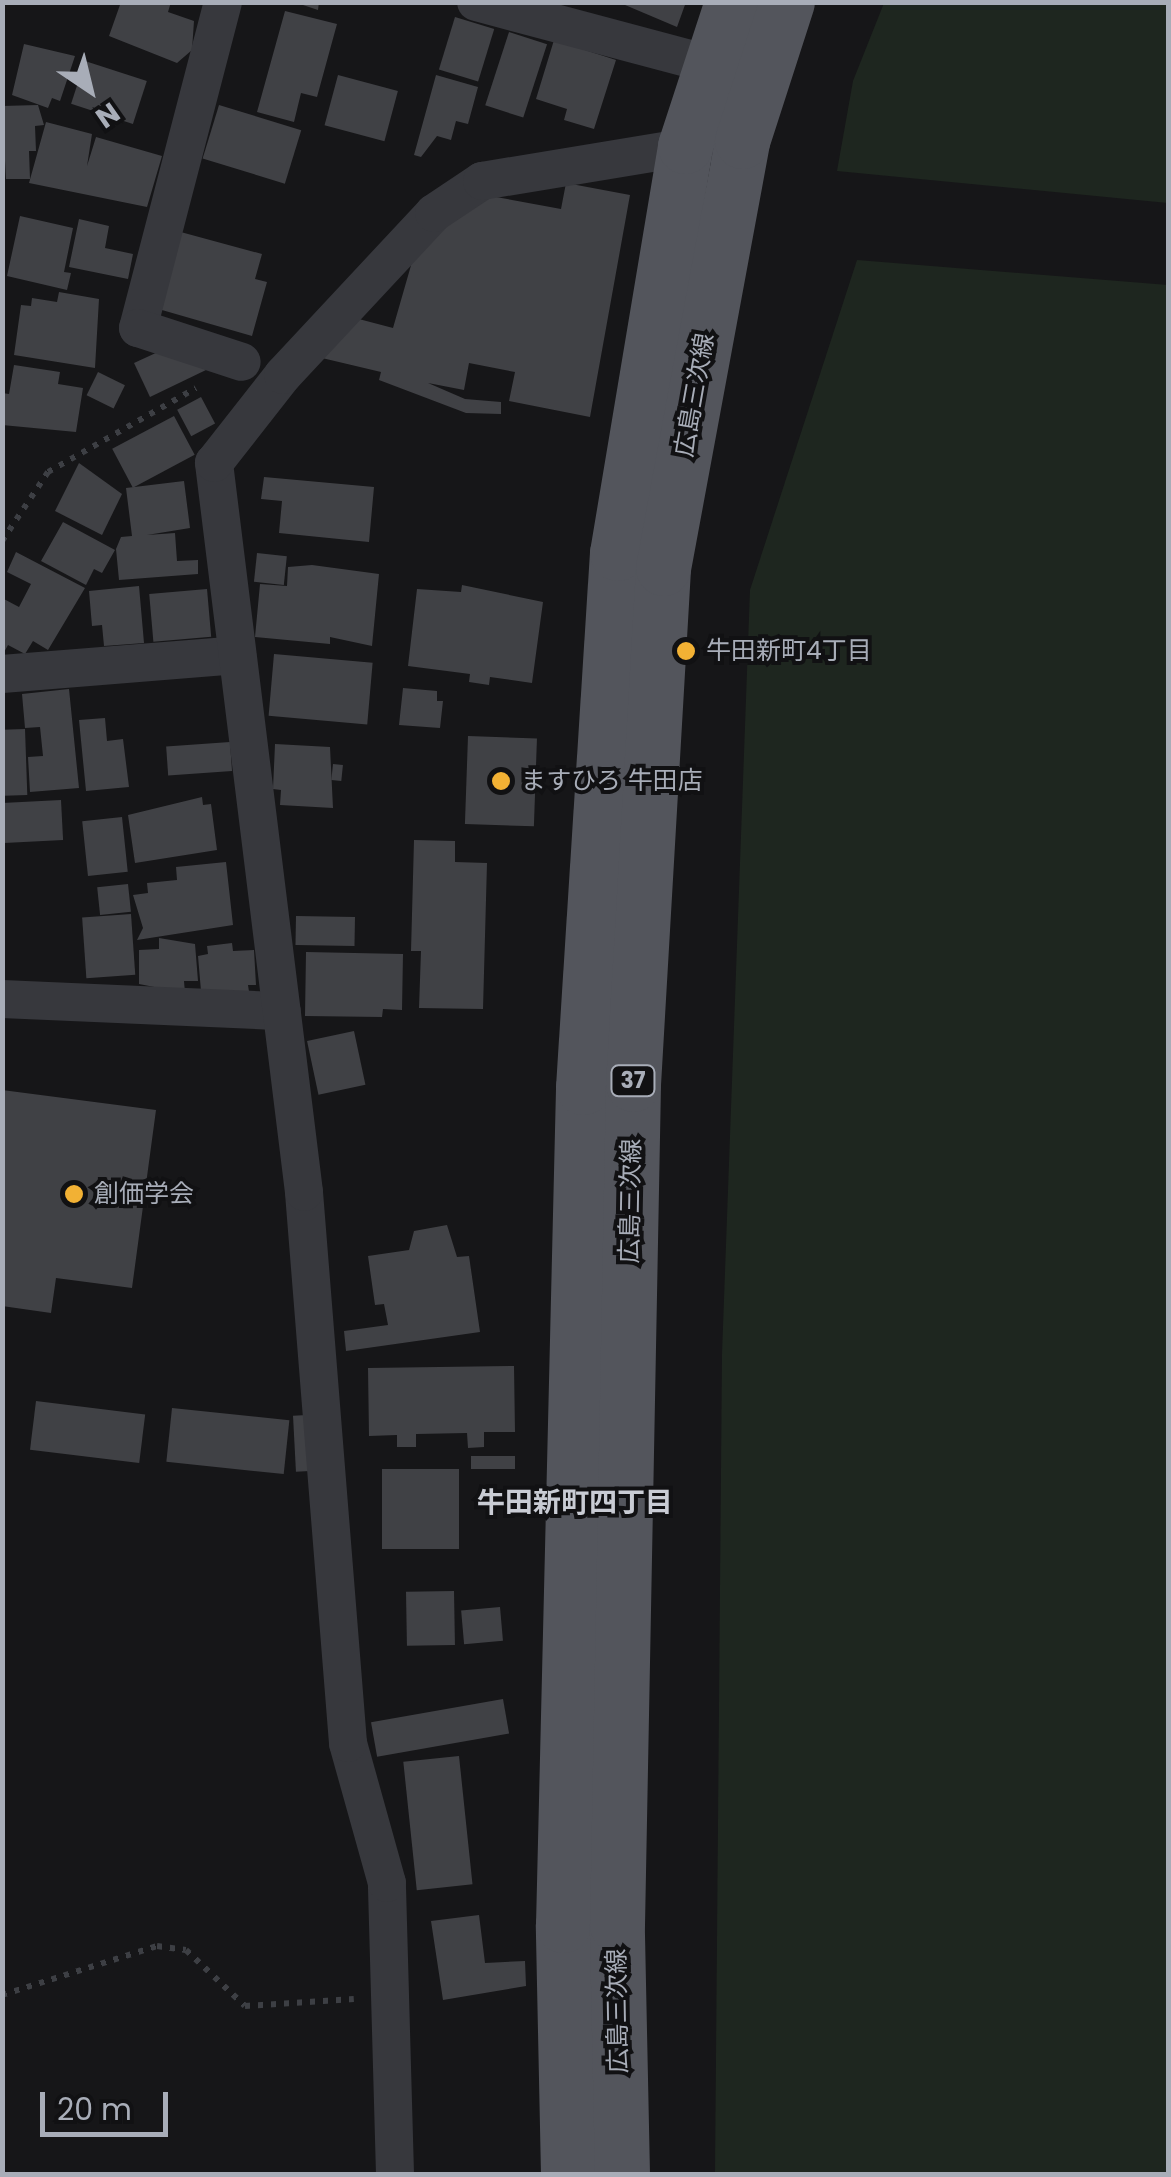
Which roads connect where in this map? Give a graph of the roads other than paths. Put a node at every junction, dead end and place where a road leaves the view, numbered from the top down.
1 (223, 2) edge
2 (476, 2) edge
3 (732, 2) edge
4 (787, 2) edge
5 (712, 65) junction
6 (742, 141) junction
7 (685, 146) junction
8 (242, 362) road end
9 (237, 654) junction
10 (2, 674) edge
11 (2, 999) edge
12 (282, 1011) junction
13 (395, 2174) edge
14 (568, 2174) edge
15 (622, 2174) edge

1 - 8 street
2 - 5 street
3 - 5 main road, 広島三次線 / 37
4 - 6 main road, 広島三次線 / 37
5 - 7 main road, 広島三次線 / 37
6 - 7 street
6 - 15 main road, 広島三次線 / 37
7 - 9 street
7 - 14 main road, 広島三次線 / 37
9 - 10 street
9 - 12 street
11 - 12 street
12 - 13 street

